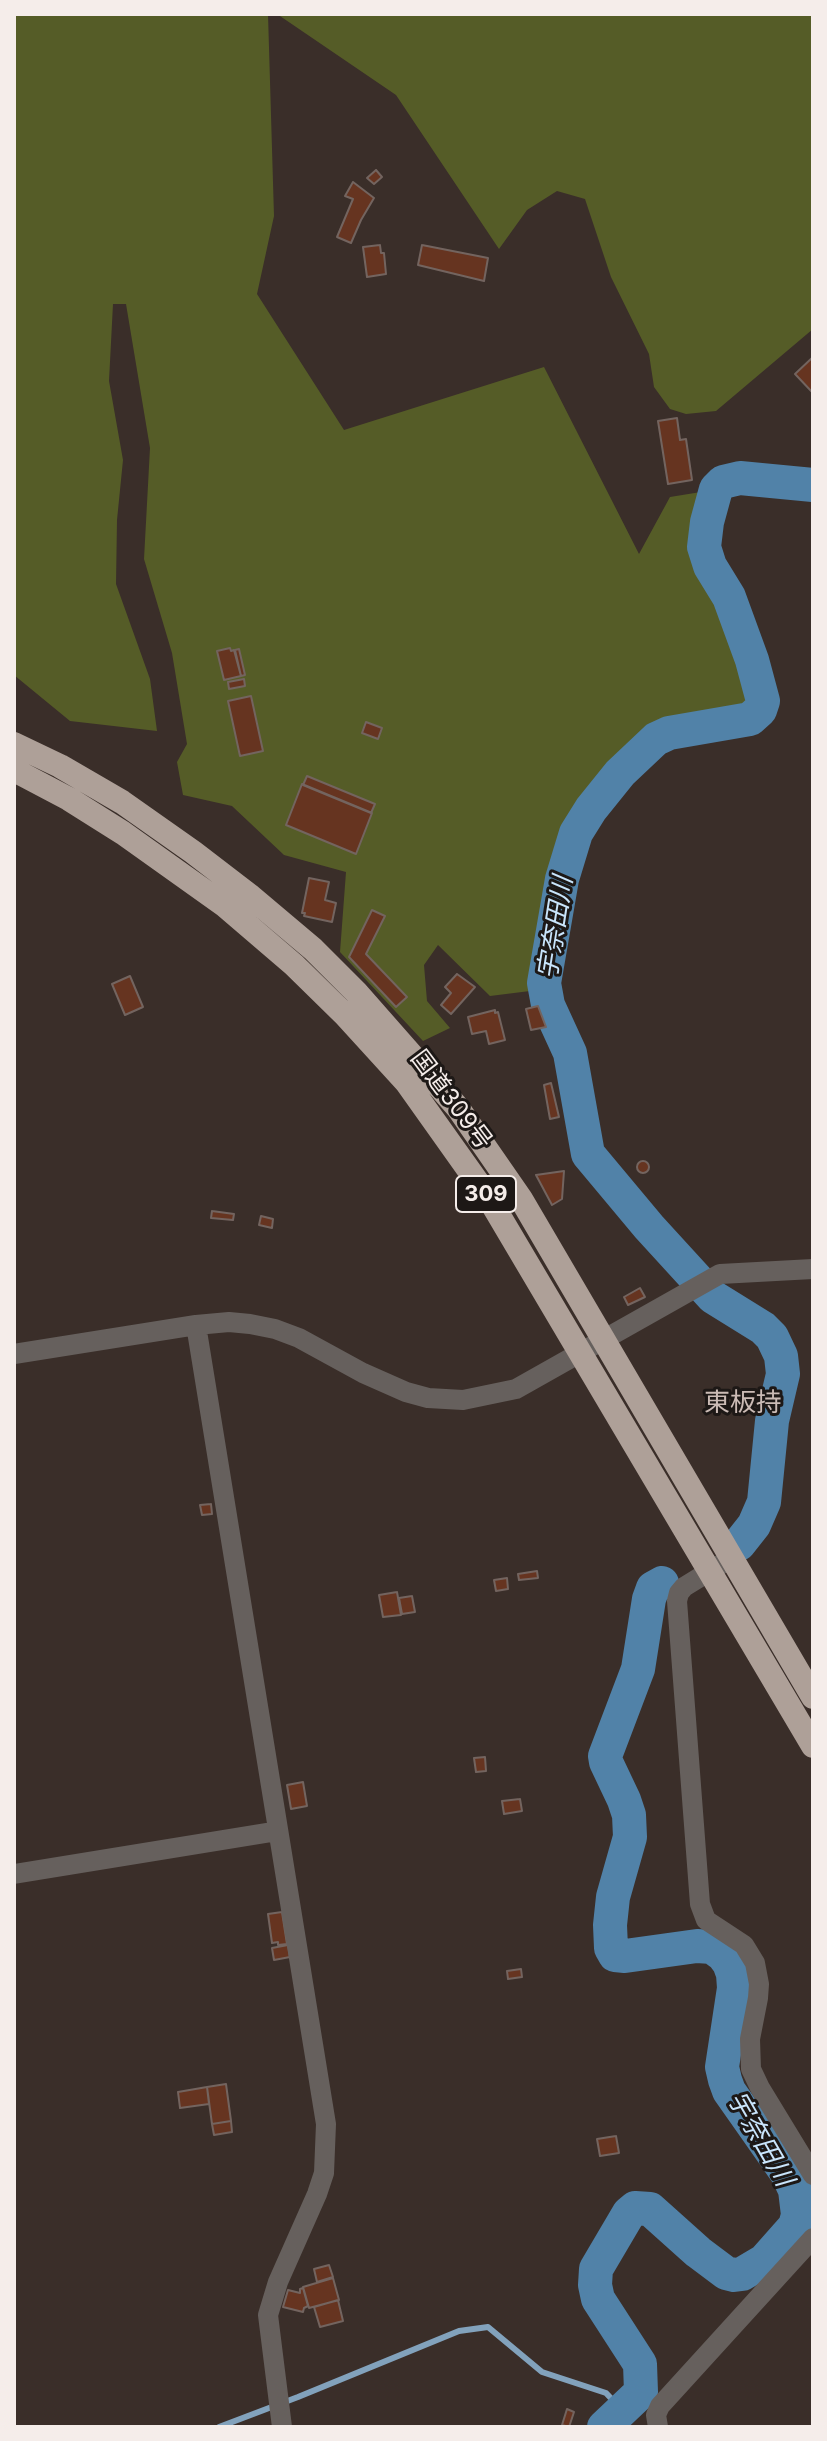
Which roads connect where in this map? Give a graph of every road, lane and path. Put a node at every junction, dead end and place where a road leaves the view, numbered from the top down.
1 (14, 744) edge
2 (14, 770) edge
3 (813, 1269) edge
4 (196, 1325) junction
5 (605, 1340) junction
6 (582, 1353) junction
7 (14, 1354) edge
8 (732, 1558) junction
9 (710, 1570) junction
10 (813, 1697) edge
11 (813, 1746) edge
12 (278, 1831) junction
13 (14, 1874) edge
14 (813, 2175) edge
15 (813, 2238) edge
16 (282, 2427) edge
17 (658, 2427) edge

1 - 5 highway, 国道309号 / 309
2 - 6 highway, 国道309号 / 309
3 - 5 street
4 - 6 street
4 - 7 street
4 - 12 street
5 - 6 street
5 - 8 highway, 国道309号 / 309
6 - 9 highway, 国道309号 / 309
8 - 9 street
8 - 10 highway, 国道309号 / 309
9 - 11 highway, 国道309号 / 309
9 - 14 street
12 - 13 street
12 - 16 street
15 - 17 street

